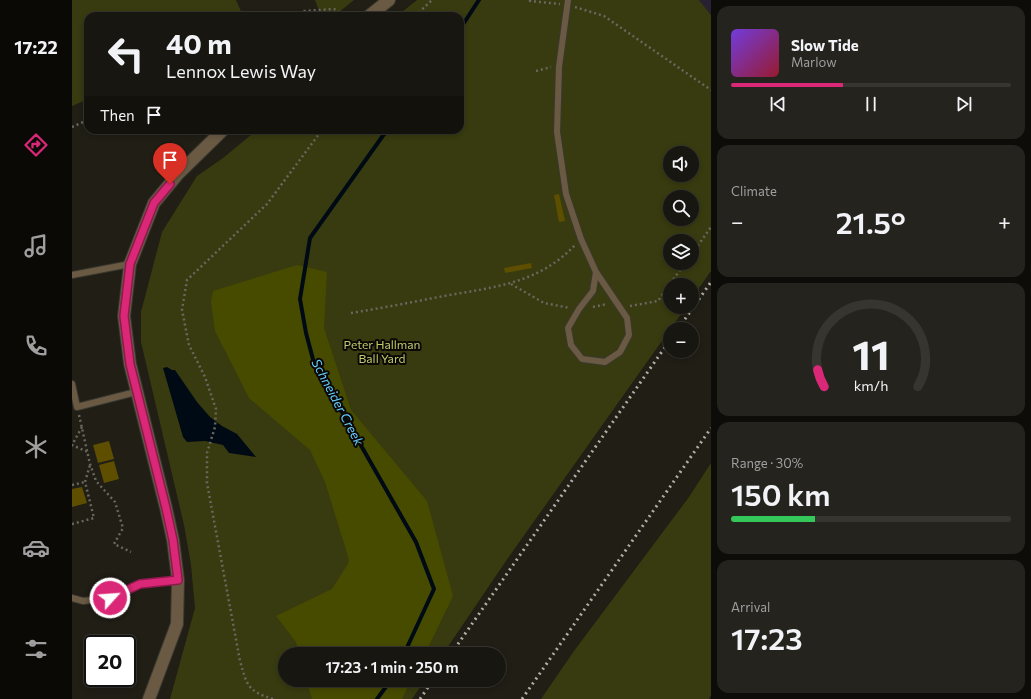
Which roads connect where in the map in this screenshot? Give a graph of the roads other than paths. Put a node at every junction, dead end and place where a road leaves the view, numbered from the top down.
1 (389, 0) edge
2 (568, 2) edge
3 (374, 12) edge
4 (219, 134) edge
5 (130, 264) junction
6 (596, 272) junction
7 (72, 275) edge
8 (72, 384) edge
9 (136, 392) junction
10 (178, 580) junction
11 (72, 598) edge
12 (149, 699) edge

1 - 3 street
2 - 6 lane
4 - 5 street
5 - 7 lane
5 - 9 street
6 - 6 lane
8 - 9 lane
9 - 10 street
10 - 11 lane
10 - 12 street

